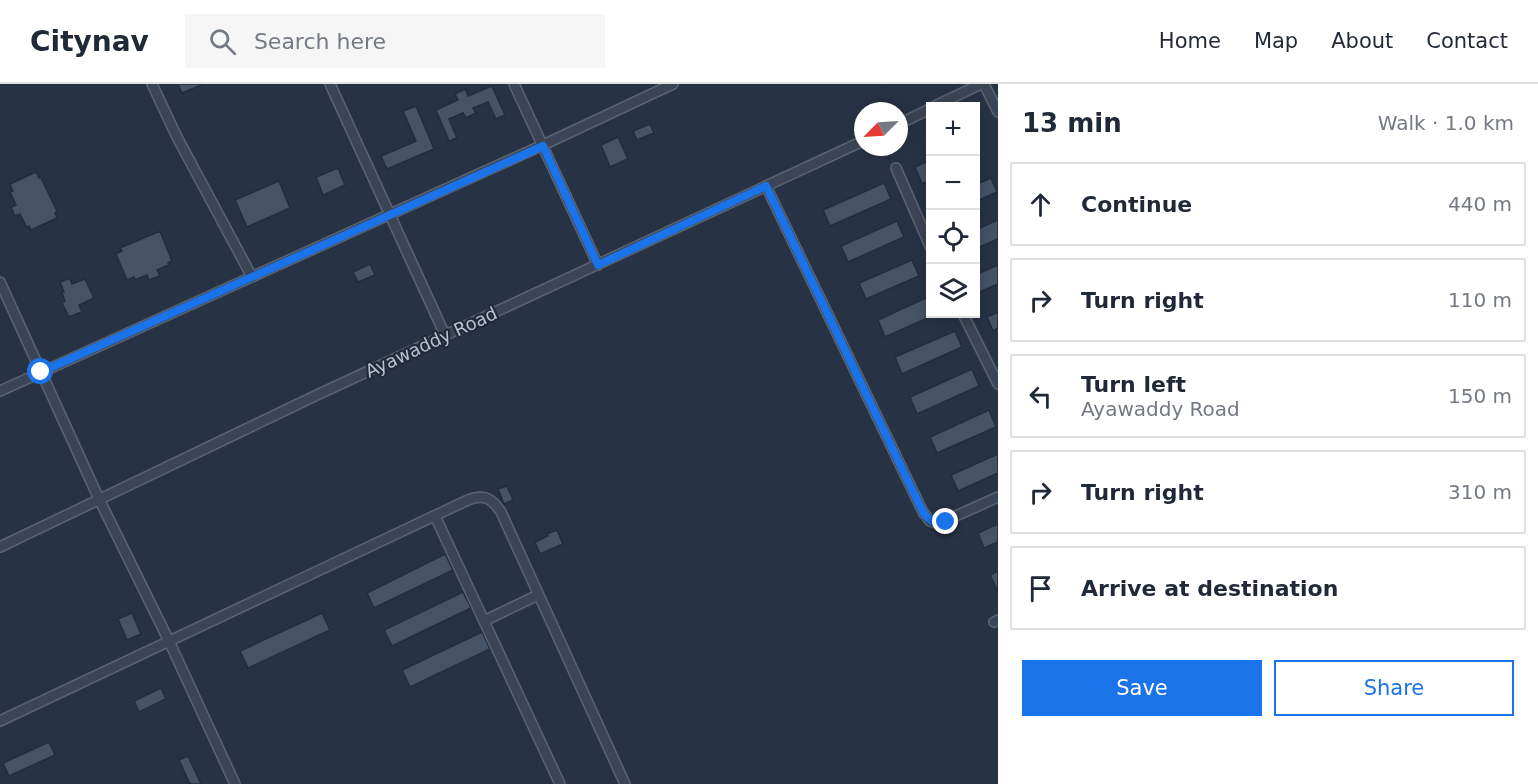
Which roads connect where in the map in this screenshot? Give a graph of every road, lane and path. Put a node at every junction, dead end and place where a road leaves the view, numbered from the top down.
1 (152, 84) edge
2 (330, 84) edge
3 (514, 84) edge
4 (673, 84) edge
5 (983, 84) edge
6 (944, 102) edge
7 (926, 111) edge
8 (998, 112) edge
9 (908, 120) edge
10 (854, 145) edge
11 (543, 146) junction
12 (896, 168) dead end
13 (766, 186) junction
14 (390, 215) junction
15 (926, 237) edge
16 (598, 265) junction
17 (252, 277) junction
18 (0, 282) edge
19 (965, 318) edge
20 (445, 336) junction
21 (41, 372) junction
22 (998, 384) edge
23 (0, 391) edge
24 (998, 497) edge
25 (99, 499) junction
26 (435, 516) junction
27 (0, 547) edge
28 (538, 595) junction
29 (484, 621) junction
30 (169, 641) junction
31 (0, 720) edge
32 (235, 784) edge
33 (560, 784) edge
34 (625, 784) edge

1 - 17 street
2 - 14 street
3 - 11 street
4 - 11 street
5 - 6 street
5 - 8 street
7 - 9 street
10 - 13 street, Ayawaddy Road
11 - 14 street
11 - 16 street
12 - 15 street
13 - 16 street, Ayawaddy Road
13 - 24 street
14 - 17 street
14 - 20 street
16 - 20 street, Ayawaddy Road
17 - 21 street
18 - 21 street
19 - 22 street
20 - 25 street, Ayawaddy Road
21 - 23 street
21 - 25 street
25 - 27 street, Ayawaddy Road
25 - 30 street
26 - 28 street
26 - 29 street
26 - 30 street
28 - 29 street
28 - 34 street
29 - 33 street
30 - 31 street
30 - 32 street

